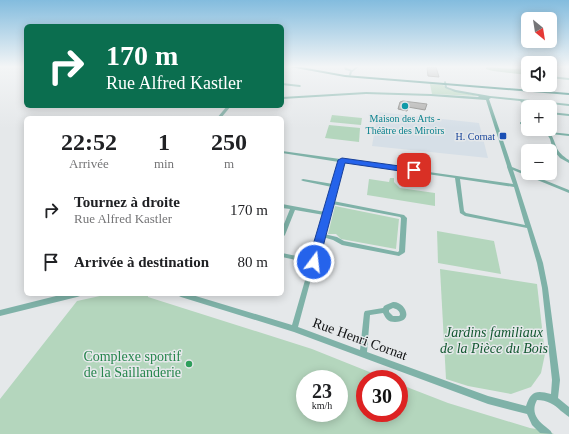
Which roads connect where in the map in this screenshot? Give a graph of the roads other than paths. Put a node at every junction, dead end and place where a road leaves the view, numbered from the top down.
1 (447, 87) edge
2 (498, 87) edge
3 (569, 93) edge
4 (480, 97) junction
5 (284, 98) edge
6 (488, 98) junction
7 (522, 100) edge
8 (557, 104) edge
9 (569, 105) edge
10 (557, 114) edge
11 (569, 115) edge
12 (557, 133) edge
13 (569, 135) edge
14 (284, 152) edge
15 (557, 153) edge
16 (342, 160) junction
17 (569, 162) edge
18 (509, 167) junction
19 (457, 177) junction
20 (304, 180) dead end
21 (334, 186) junction
22 (516, 186) junction
23 (569, 192) edge
24 (330, 202) junction
25 (284, 206) edge
26 (293, 208) junction
27 (326, 214) junction
28 (529, 227) junction
29 (284, 230) edge
30 (321, 235) junction
31 (284, 255) edge
32 (314, 262) junction
33 (69, 296) edge
34 (187, 296) edge
35 (386, 310) dead end
36 (0, 313) edge
37 (294, 329) junction
38 (363, 353) junction
39 (554, 400) junction
40 (530, 411) junction
41 (569, 413) edge
42 (548, 434) edge

1 - 4 street
2 - 3 main road
4 - 5 street
4 - 6 street
6 - 7 street
6 - 18 street
8 - 9 street
10 - 11 street
12 - 13 street
14 - 16 street
15 - 17 street
16 - 19 street
16 - 21 street
18 - 22 street
18 - 23 street
19 - 22 street
19 - 28 street
20 - 21 street
21 - 24 street
22 - 28 street
24 - 27 street
24 - 30 street
25 - 26 street
26 - 27 street
26 - 29 street
27 - 30 street
28 - 39 street
30 - 32 street
31 - 32 street
32 - 37 street
33 - 36 street
34 - 37 street, Rue Henri Cornat
35 - 38 street
37 - 38 street, Rue Henri Cornat
38 - 40 street, Rue Henri Cornat
39 - 40 street
39 - 41 street
40 - 42 street

